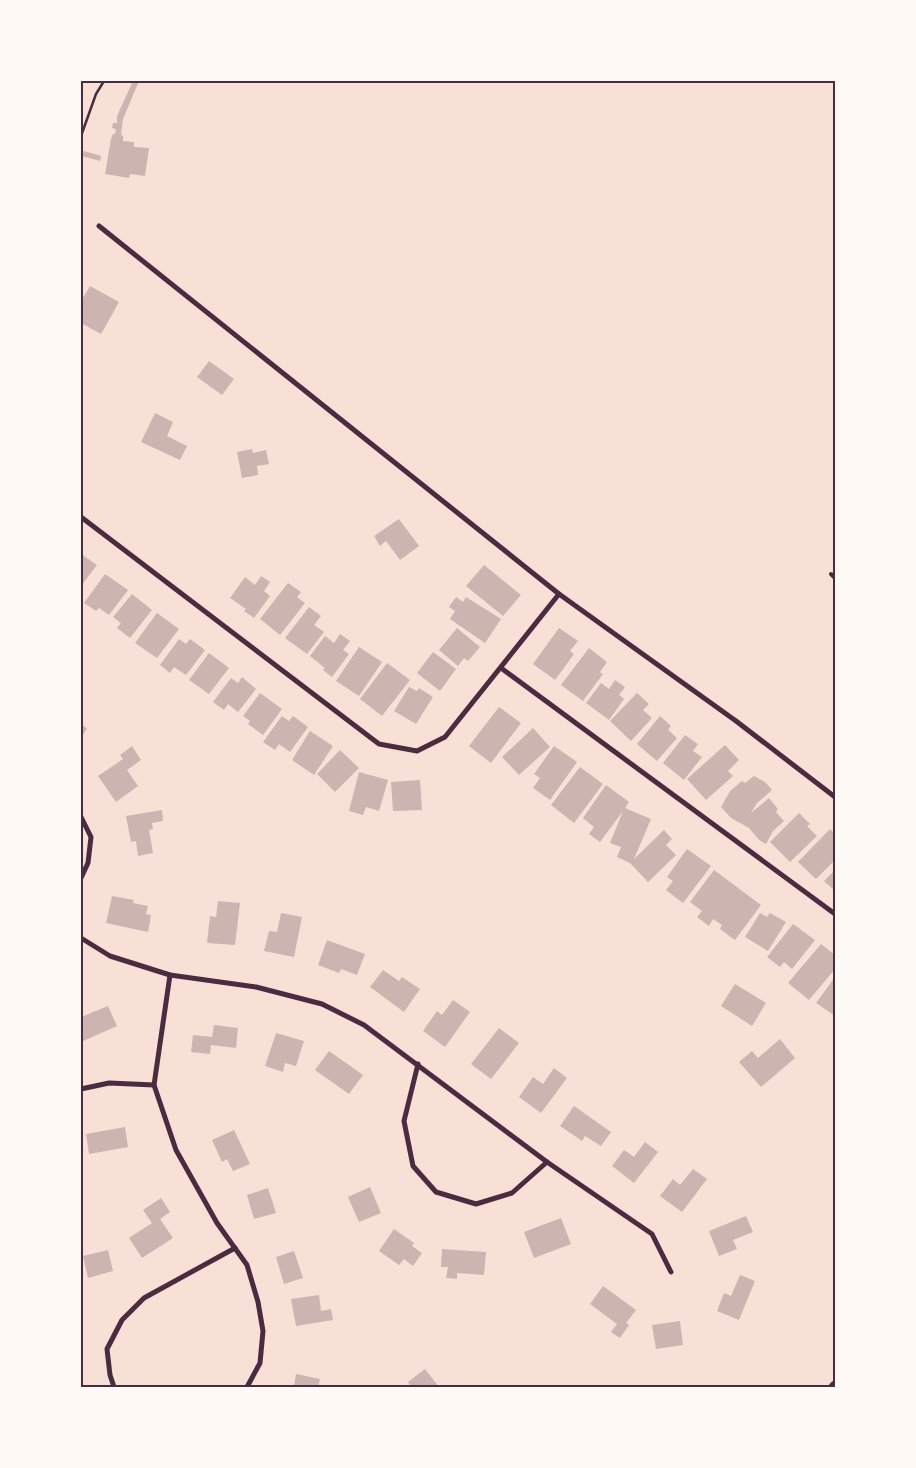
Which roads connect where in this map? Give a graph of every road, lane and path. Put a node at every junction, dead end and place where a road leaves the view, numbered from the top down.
1 (104, 81) edge
2 (81, 136) edge
3 (99, 226) dead end
4 (81, 517) edge
5 (559, 594) junction
6 (501, 668) junction
7 (835, 797) edge
8 (81, 817) edge
9 (81, 878) edge
10 (835, 914) edge
11 (81, 938) edge
12 (170, 975) junction
13 (418, 1064) junction
14 (154, 1085) junction
15 (81, 1089) edge
16 (547, 1162) junction
17 (235, 1248) junction
18 (671, 1272) dead end
19 (114, 1387) edge
20 (247, 1387) edge

1 - 2 path
3 - 5 street
4 - 6 street
5 - 6 street
5 - 7 street
6 - 10 street
8 - 9 street
11 - 12 street
12 - 13 street
12 - 14 street
13 - 16 street
13 - 16 street
14 - 15 street
14 - 17 street
16 - 18 street
17 - 19 street
17 - 20 street

